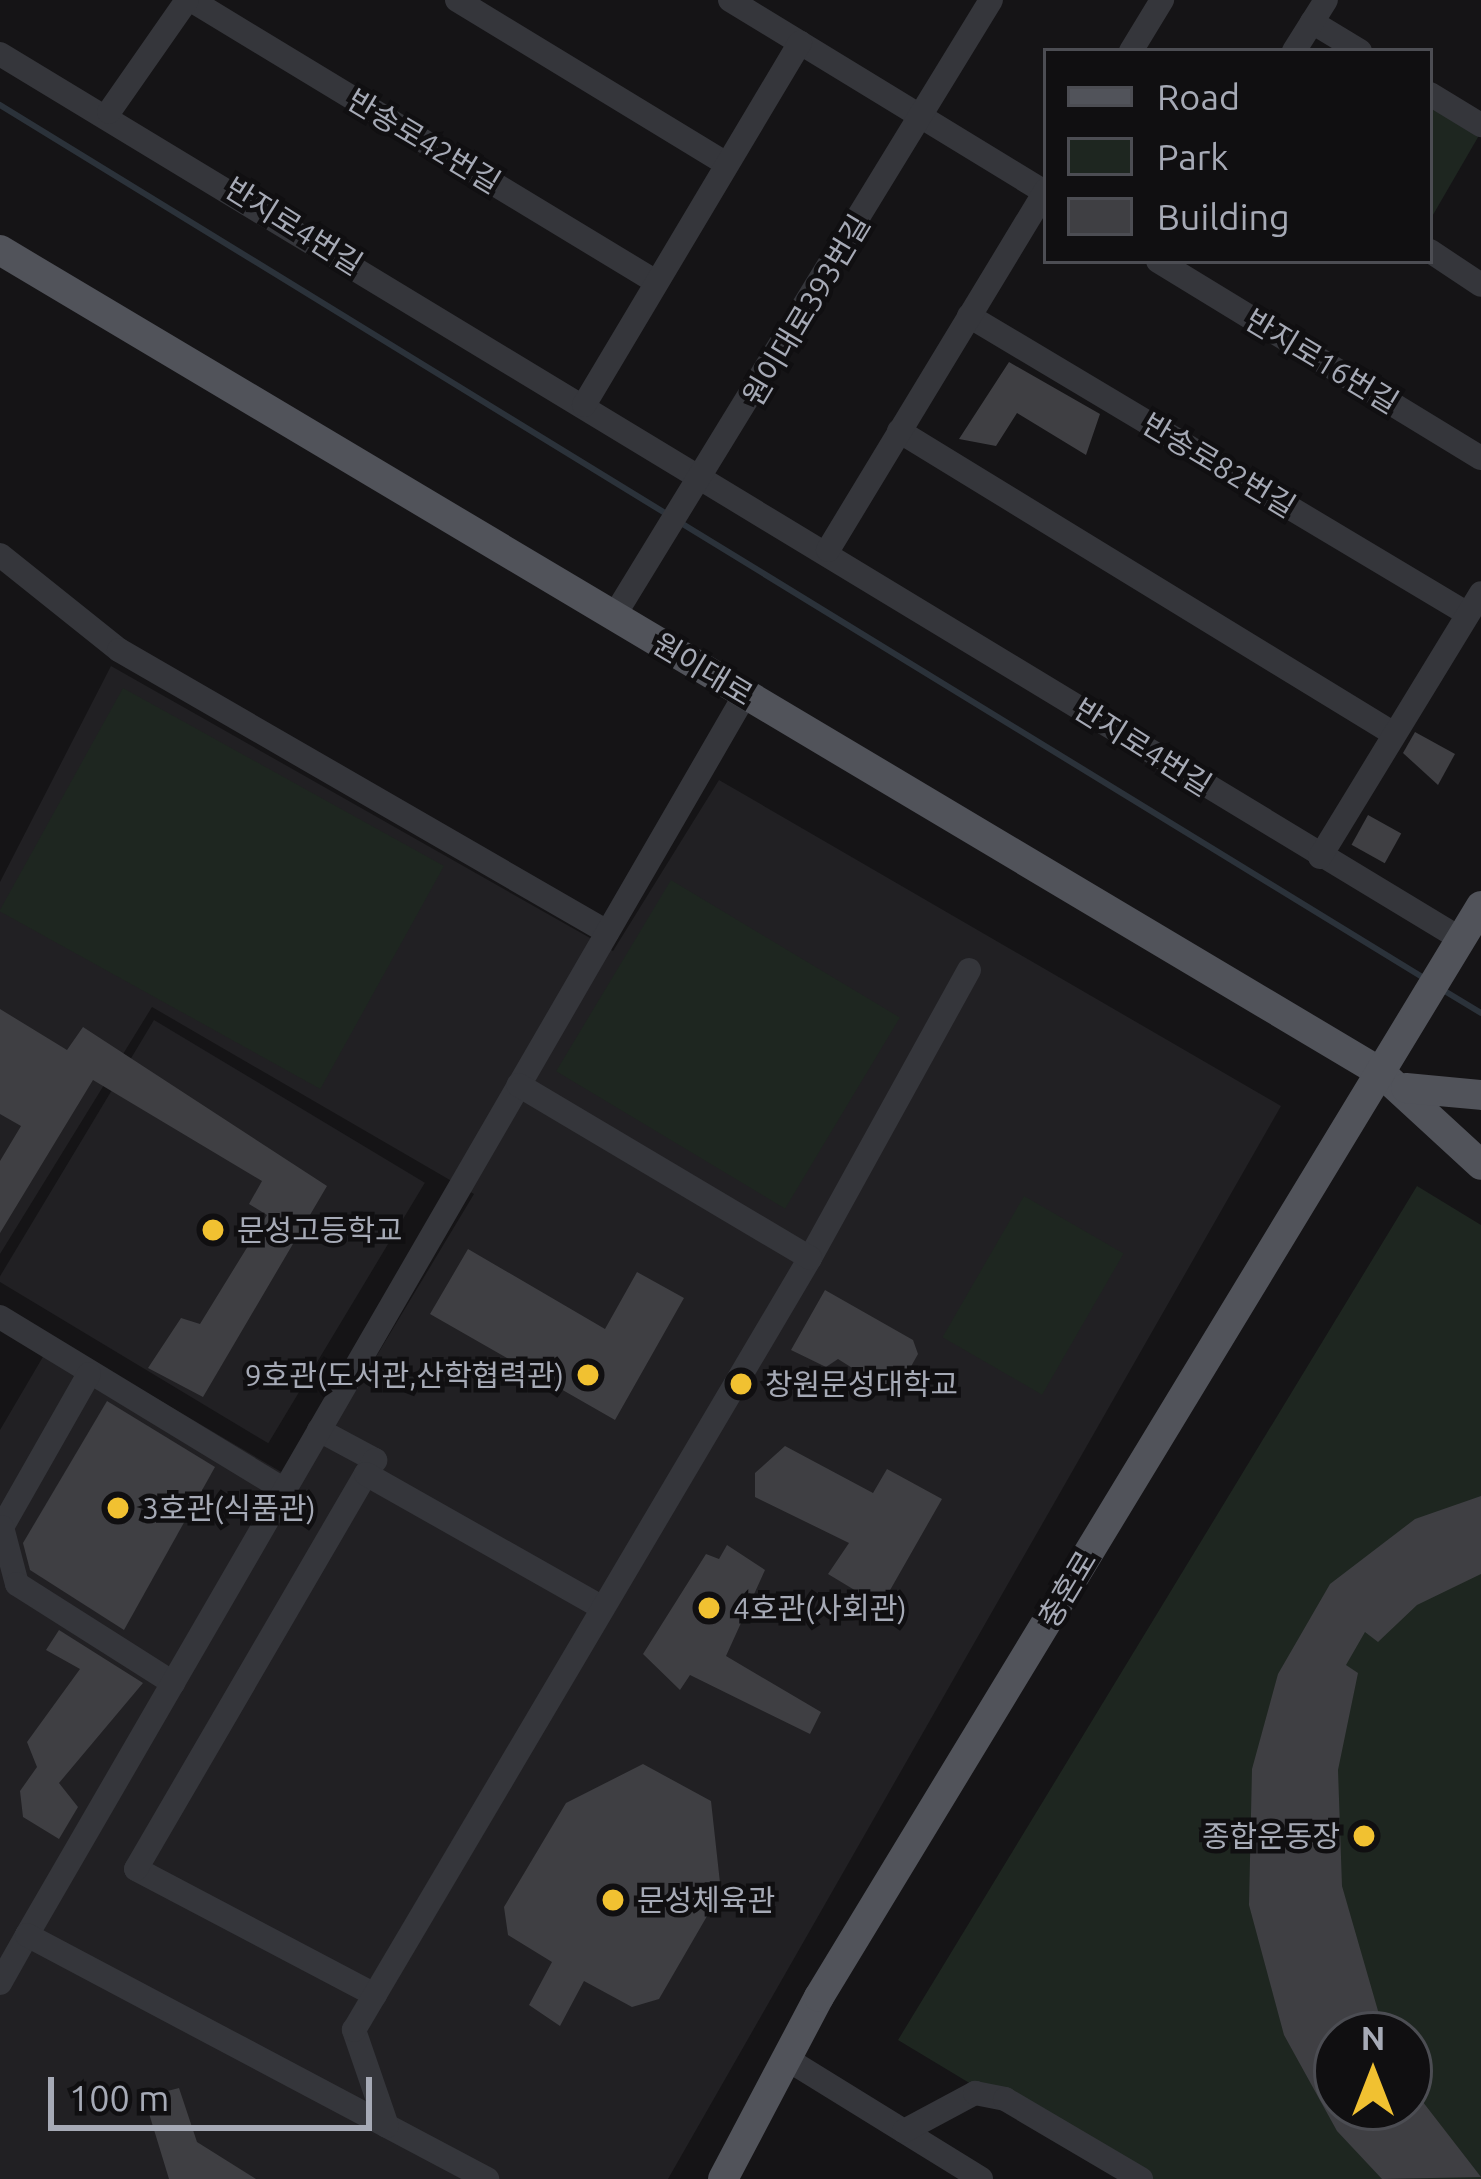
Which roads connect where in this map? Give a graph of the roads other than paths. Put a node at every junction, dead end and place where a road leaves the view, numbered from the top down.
1 (189, 0) edge
2 (457, 0) edge
3 (730, 0) edge
4 (991, 0) edge
5 (1162, 0) edge
6 (1326, 0) edge
7 (1312, 22) junction
8 (800, 43) junction
9 (1133, 48) edge
10 (1296, 48) edge
11 (1355, 48) edge
12 (0, 54) edge
13 (1433, 96) edge
14 (109, 112) junction
15 (923, 116) junction
16 (1481, 125) edge
17 (725, 163) junction
18 (1043, 190) edge
19 (1043, 197) edge
20 (0, 250) edge
21 (1433, 253) edge
22 (1165, 264) edge
23 (656, 282) junction
24 (1481, 285) edge
25 (970, 316) junction
26 (584, 405) junction
27 (899, 431) junction
28 (1481, 458) edge
29 (706, 476) junction
30 (828, 550) junction
31 (0, 555) edge
32 (1474, 604) edge
33 (614, 616) junction
34 (746, 695) junction
35 (1394, 734) junction
36 (1320, 857) junction
37 (1481, 906) edge
38 (608, 932) junction
39 (1458, 945) junction
40 (969, 970) dead end
41 (1393, 1080) junction
42 (519, 1085) junction
43 (1481, 1095) edge
44 (1481, 1166) edge
45 (810, 1258) junction
46 (0, 1317) edge
47 (89, 1374) junction
48 (319, 1430) junction
49 (366, 1474) junction
50 (285, 1490) junction
51 (603, 1608) junction
52 (173, 1683) junction
53 (27, 1935) junction
54 (0, 1983) edge
55 (374, 1995) junction
56 (787, 2059) junction
57 (387, 2126) junction
58 (904, 2132) junction
59 (1103, 2169) edge
60 (487, 2179) edge
61 (723, 2179) edge
62 (981, 2179) edge
63 (1141, 2179) edge

1 - 14 street, 반송로42번길
1 - 23 street, 반송로42번길
2 - 17 street
3 - 8 street
4 - 15 street, 원이대로393번길
5 - 9 street
6 - 7 street
7 - 10 street
7 - 11 street
8 - 15 street
8 - 17 street
12 - 14 street, 반지로4번길
13 - 16 street
14 - 26 street, 반지로4번길
15 - 18 street
15 - 29 street, 원이대로393번길
17 - 23 street
19 - 25 street
20 - 33 main road, 원이대로
21 - 24 street
22 - 28 street, 반지로16번길
23 - 26 street
25 - 27 street
25 - 32 street, 반송로82번길
26 - 29 street, 반지로4번길
27 - 30 street
27 - 35 street
29 - 30 street, 반지로4번길
29 - 33 street, 원이대로393번길
30 - 36 street, 반지로4번길
31 - 38 street
32 - 35 street, 반송로82번길
33 - 34 main road, 원이대로
34 - 38 street
34 - 41 main road, 원이대로
35 - 36 street, 반송로82번길
36 - 39 street, 반지로4번길
37 - 39 main road
38 - 42 street
39 - 41 main road, 충혼로
40 - 45 street
41 - 43 main road, 원이대로
41 - 44 main road, 원이대로
41 - 56 main road, 충혼로
42 - 45 street
42 - 48 street
45 - 51 street
46 - 47 street
47 - 50 street
47 - 52 street
48 - 49 street
48 - 50 street
49 - 51 street
49 - 55 street
50 - 52 street
51 - 55 street
52 - 53 street
53 - 54 street
53 - 57 street
55 - 57 street
56 - 58 street
56 - 61 main road, 충혼로
57 - 60 street
58 - 59 street
58 - 62 street
59 - 63 street

